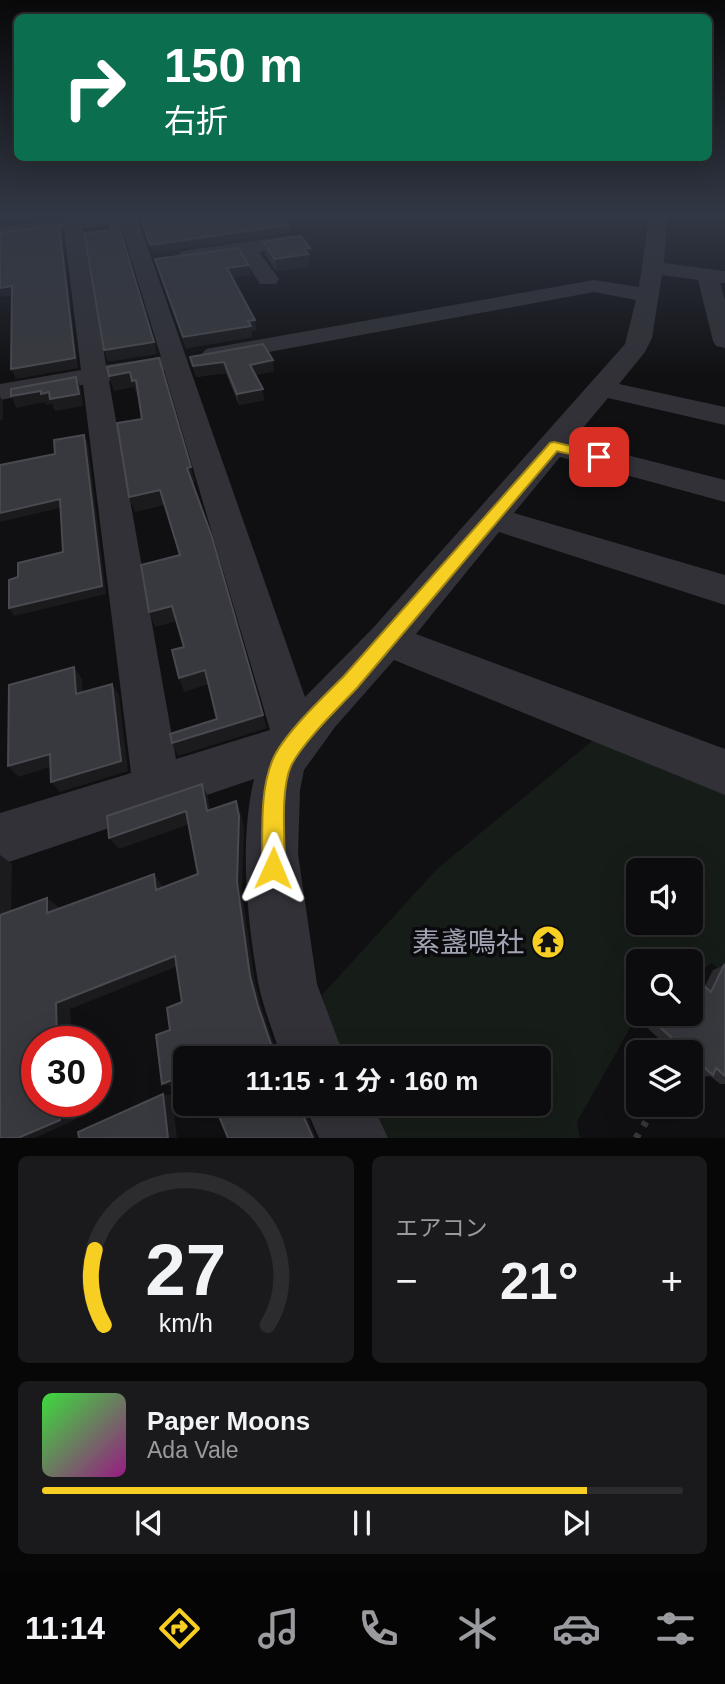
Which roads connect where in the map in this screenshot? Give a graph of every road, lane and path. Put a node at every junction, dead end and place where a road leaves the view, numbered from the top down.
1 (79, 269) edge
2 (144, 269) edge
3 (261, 269) edge
4 (652, 269) edge
5 (716, 276) edge
6 (268, 279) dead end
7 (651, 282) junction
8 (725, 341) edge
9 (173, 362) junction
10 (95, 376) junction
11 (603, 389) junction
12 (0, 392) edge
13 (725, 416) edge
14 (554, 446) junction
15 (725, 491) edge
16 (492, 518) junction
17 (725, 590) edge
18 (387, 640) junction
19 (297, 743) junction
20 (725, 772) edge
21 (157, 789) junction
22 (0, 839) edge
23 (309, 1046) edge
24 (343, 1116) edge
25 (649, 1117) edge
26 (354, 1138) edge
27 (636, 1138) edge

1 - 10 street
2 - 9 street
3 - 6 street
4 - 7 street
5 - 7 street
5 - 8 street
7 - 9 street
7 - 11 street
9 - 10 street
9 - 19 street
10 - 12 street
10 - 21 street
11 - 13 street
11 - 14 street
14 - 15 street
14 - 16 street
16 - 17 street
16 - 18 street
18 - 19 street
18 - 20 street
19 - 21 street
19 - 23 street
21 - 22 street
24 - 26 street
25 - 27 path

